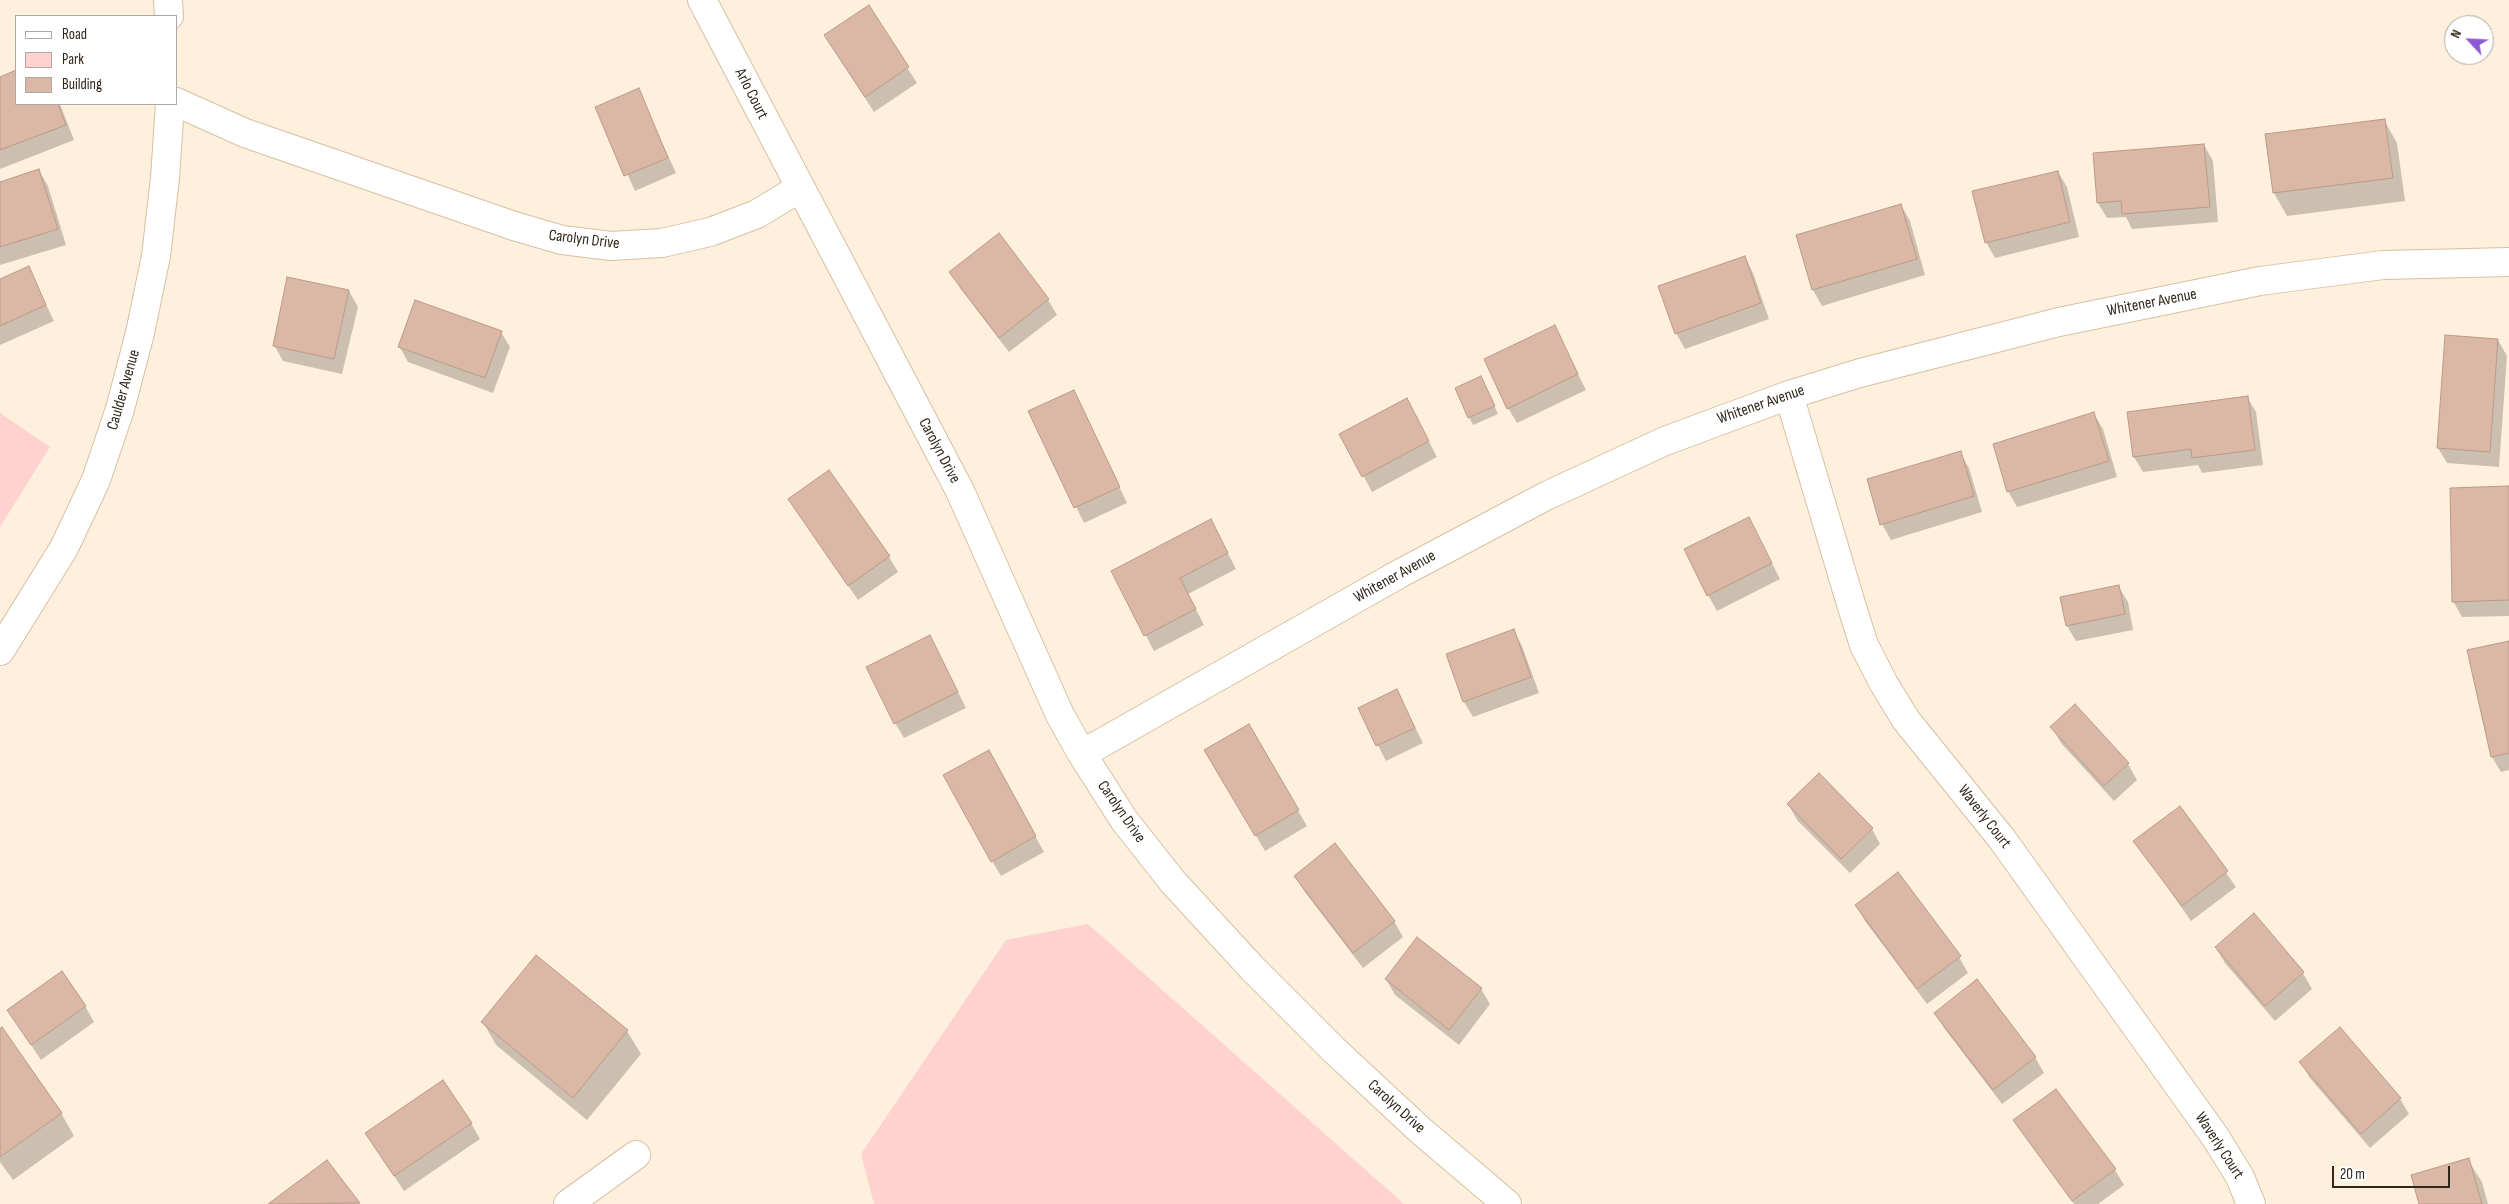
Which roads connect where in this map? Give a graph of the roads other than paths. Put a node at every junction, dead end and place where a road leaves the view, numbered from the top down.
1 (168, 0) edge
2 (702, 0) edge
3 (169, 15) edge
4 (178, 103) edge
5 (170, 105) edge
6 (800, 188) junction
7 (2509, 262) edge
8 (1789, 395) junction
9 (0, 651) edge
10 (1082, 754) junction
11 (636, 1155) dead end
12 (568, 1204) edge
13 (1507, 1204) edge
14 (2251, 1204) edge

1 - 3 street
2 - 6 street, Arlo Court
4 - 6 street, Carolyn Drive
5 - 9 street, Caulder Avenue
6 - 10 street, Carolyn Drive
7 - 8 street, Whitener Avenue
8 - 10 street, Whitener Avenue
8 - 14 street, Waverly Court
10 - 13 street, Carolyn Drive
11 - 12 street

